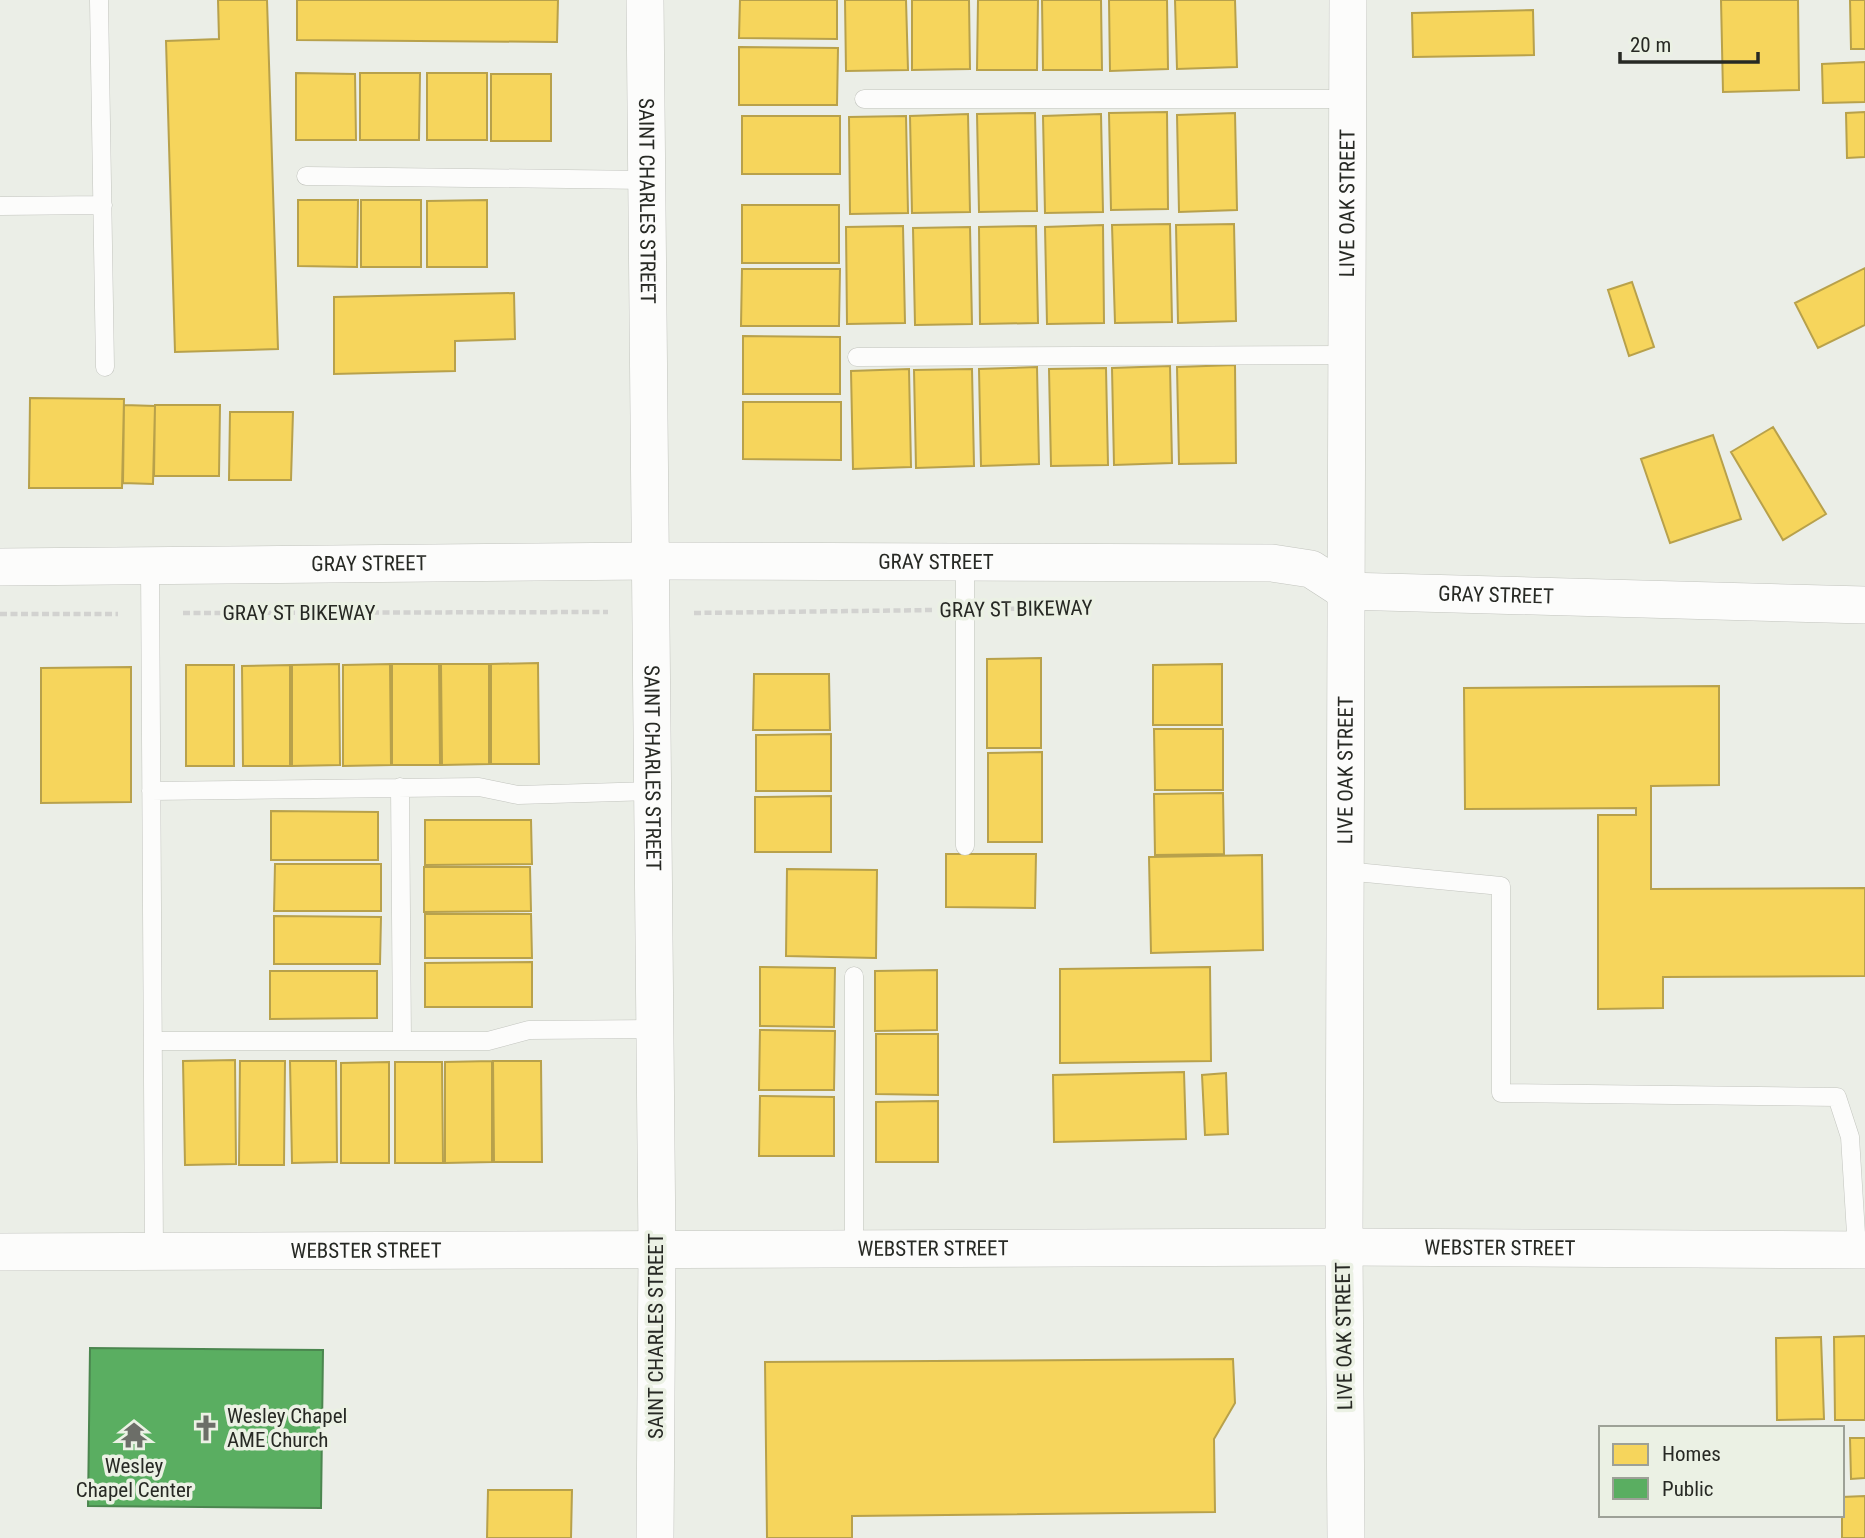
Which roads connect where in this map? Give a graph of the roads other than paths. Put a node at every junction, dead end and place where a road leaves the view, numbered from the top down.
1 (645, 0) edge
2 (1348, 0) edge
3 (99, 1) edge
4 (1348, 99) junction
5 (864, 100) dead end
6 (306, 176) dead end
7 (647, 180) junction
8 (103, 205) junction
9 (0, 206) edge
10 (1346, 355) junction
11 (857, 357) dead end
12 (105, 367) dead end
13 (650, 561) junction
14 (965, 562) junction
15 (150, 565) junction
16 (0, 566) edge
17 (1345, 591) junction
18 (1865, 605) edge
19 (400, 787) junction
20 (151, 791) junction
21 (652, 791) junction
22 (965, 846) dead end
23 (1345, 871) junction
24 (854, 976) dead end
25 (654, 1030) junction
26 (153, 1041) junction
27 (402, 1041) junction
28 (1344, 1247) junction
29 (854, 1249) junction
30 (657, 1250) junction
31 (1861, 1250) edge
32 (154, 1251) junction
33 (0, 1252) edge
34 (655, 1538) edge
35 (1346, 1538) edge

1 - 7 street, SAINT CHARLES STREET
2 - 4 street, LIVE OAK STREET
3 - 8 lane
4 - 5 lane
4 - 10 street, LIVE OAK STREET
6 - 7 lane
7 - 13 street, SAINT CHARLES STREET
8 - 9 lane
8 - 12 lane
10 - 11 lane
10 - 17 street, LIVE OAK STREET
13 - 14 street, GRAY STREET
13 - 15 street, GRAY STREET
13 - 21 street, SAINT CHARLES STREET
14 - 17 street, GRAY STREET
14 - 22 lane
15 - 16 street, GRAY STREET
15 - 20 lane
17 - 18 street, GRAY STREET
17 - 23 street, LIVE OAK STREET
19 - 20 lane
19 - 21 lane
19 - 27 lane
20 - 26 lane
21 - 25 street, SAINT CHARLES STREET
23 - 28 street, LIVE OAK STREET
23 - 31 lane
24 - 29 lane
25 - 27 lane
25 - 30 street, SAINT CHARLES STREET
26 - 27 lane
26 - 32 lane
28 - 29 street, WEBSTER STREET
28 - 31 street, WEBSTER STREET
28 - 35 street, LIVE OAK STREET
29 - 30 street, WEBSTER STREET
30 - 32 street, WEBSTER STREET
30 - 34 street, SAINT CHARLES STREET
32 - 33 street, WEBSTER STREET

